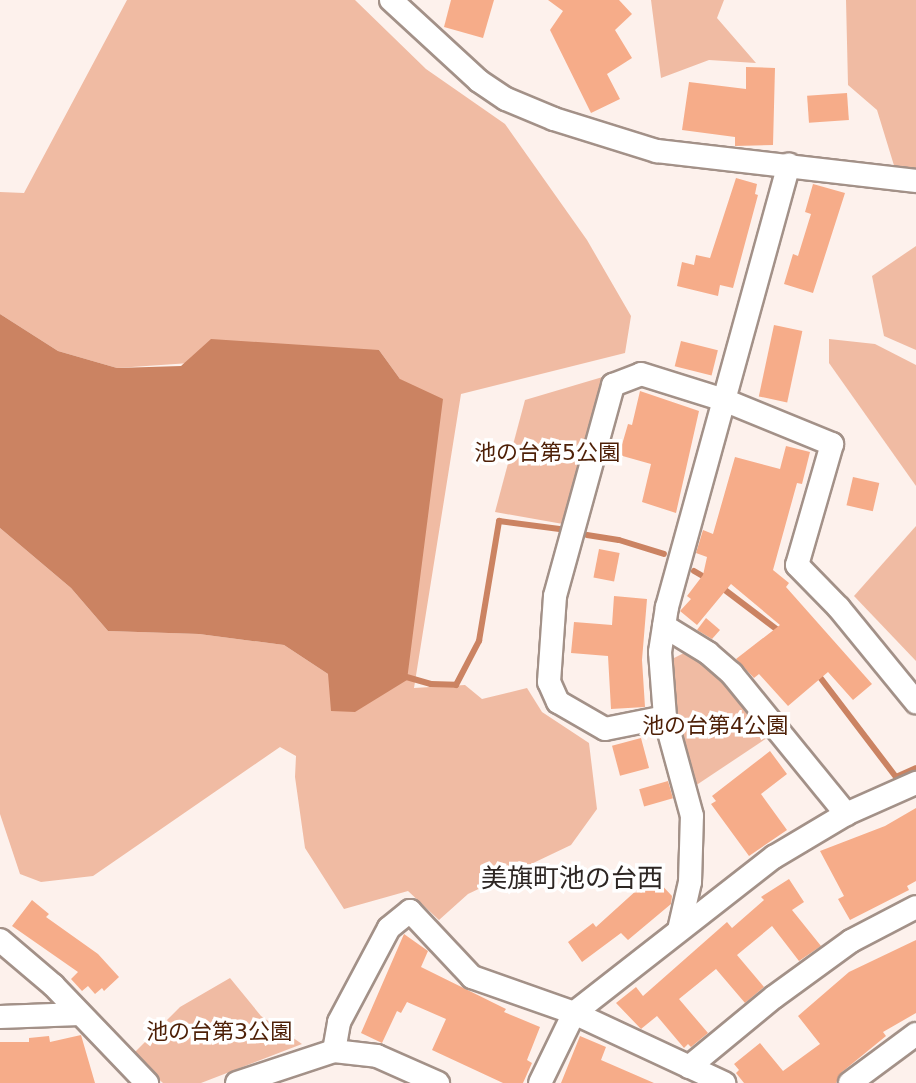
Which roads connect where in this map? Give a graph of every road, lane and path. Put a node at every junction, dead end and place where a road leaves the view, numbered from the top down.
1 (391, 0) edge
2 (789, 164) junction
3 (916, 181) edge
4 (724, 400) junction
5 (664, 626) junction
6 (916, 702) edge
7 (665, 717) junction
8 (916, 783) edge
9 (846, 814) junction
10 (916, 907) edge
11 (679, 930) junction
12 (0, 940) edge
13 (574, 1013) junction
14 (80, 1014) junction
15 (0, 1017) edge
16 (916, 1034) edge
17 (334, 1051) junction
18 (689, 1067) junction
19 (147, 1083) edge
20 (237, 1083) edge
21 (438, 1083) edge
22 (540, 1083) edge
23 (724, 1083) edge
24 (850, 1083) edge

1 - 2 street
2 - 3 street
2 - 4 street
4 - 5 street
4 - 6 street
4 - 7 street
5 - 7 street
5 - 9 street
7 - 11 street
8 - 9 street
9 - 11 street
10 - 18 street
11 - 13 street
12 - 14 street
13 - 17 street
13 - 18 street
13 - 22 street
14 - 15 street
14 - 19 street
16 - 24 street
17 - 20 street
17 - 21 street
18 - 23 street

